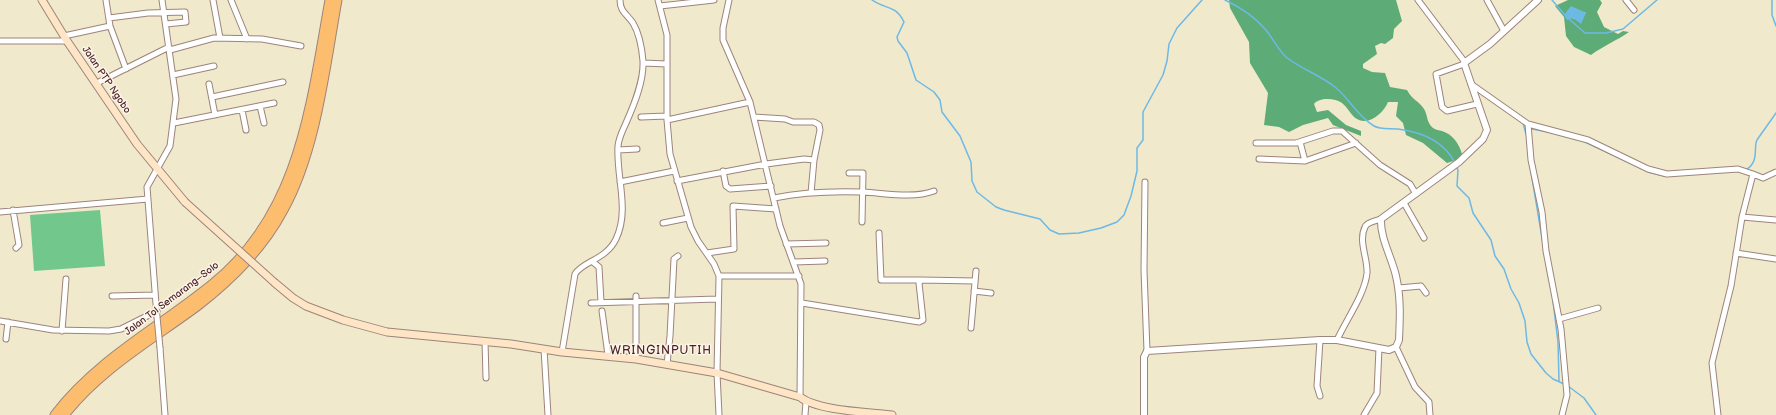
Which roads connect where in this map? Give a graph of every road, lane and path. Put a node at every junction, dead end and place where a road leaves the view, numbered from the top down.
1 (43, 0) edge
2 (106, 0) edge
3 (162, 0) edge
4 (213, 0) edge
5 (231, 0) edge
6 (330, 0) edge
7 (337, 0) edge
8 (620, 0) edge
9 (658, 0) edge
10 (714, 0) edge
11 (729, 0) edge
12 (1418, 0) edge
13 (1487, 0) edge
14 (1538, 0) edge
15 (1626, 0) edge
16 (660, 6) junction
17 (1634, 10) dead end
18 (164, 12) junction
19 (109, 18) junction
20 (166, 24) junction
21 (110, 26) junction
22 (1504, 31) junction
23 (66, 38) junction
24 (220, 38) junction
25 (248, 39) junction
26 (0, 41) edge
27 (301, 46) dead end
28 (169, 49) junction
29 (643, 63) junction
30 (1464, 63) junction
31 (667, 64) junction
32 (214, 66) dead end
33 (126, 69) junction
34 (173, 75) junction
35 (283, 82) dead end
36 (97, 83) junction
37 (209, 84) dead end
38 (1471, 84) junction
39 (212, 97) junction
40 (750, 102) junction
41 (274, 103) dead end
42 (1477, 104) junction
43 (260, 106) junction
44 (242, 110) junction
45 (215, 115) junction
46 (641, 117) dead end
47 (754, 117) junction
48 (667, 118) junction
49 (174, 123) junction
50 (264, 123) dead end
51 (1528, 124) junction
52 (246, 130) dead end
53 (1300, 142) junction
54 (1256, 143) dead end
55 (1356, 143) junction
56 (637, 149) dead end
57 (618, 150) junction
58 (1259, 159) dead end
59 (814, 160) junction
60 (1305, 161) junction
61 (766, 164) junction
62 (156, 169) junction
63 (674, 171) junction
64 (724, 171) junction
65 (1776, 172) edge
66 (849, 173) dead end
67 (1753, 174) junction
68 (677, 181) junction
69 (620, 182) junction
70 (1145, 182) dead end
71 (771, 186) junction
72 (934, 191) dead end
73 (863, 192) junction
74 (811, 193) junction
75 (1416, 194) junction
76 (774, 198) junction
77 (148, 199) junction
78 (1404, 203) junction
79 (776, 209) junction
80 (13, 210) junction
81 (0, 212) edge
82 (1742, 217) junction
83 (688, 218) junction
84 (1381, 219) junction
85 (1776, 220) edge
86 (862, 222) dead end
87 (662, 223) dead end
88 (879, 233) dead end
89 (1424, 238) dead end
90 (826, 243) dead end
91 (786, 244) junction
92 (16, 248) dead end
93 (707, 253) junction
94 (1736, 253) junction
95 (678, 256) dead end
96 (1776, 259) edge
97 (825, 261) dead end
98 (592, 262) junction
99 (794, 262) junction
100 (976, 271) dead end
101 (719, 276) junction
102 (799, 276) junction
103 (66, 279) dead end
104 (921, 280) junction
105 (975, 281) junction
106 (1399, 288) junction
107 (974, 291) junction
108 (991, 293) dead end
109 (1426, 293) dead end
110 (112, 296) dead end
111 (155, 296) junction
112 (636, 298) junction
113 (672, 299) junction
114 (717, 299) junction
115 (601, 302) junction
116 (591, 303) dead end
117 (802, 303) junction
118 (1598, 308) dead end
119 (602, 311) dead end
120 (157, 314) junction
121 (1559, 319) junction
122 (0, 321) edge
123 (8, 322) junction
124 (971, 328) dead end
125 (62, 331) junction
126 (6, 339) dead end
127 (1320, 340) junction
128 (1337, 340) junction
129 (485, 341) junction
130 (1396, 347) junction
131 (1379, 348) junction
132 (544, 349) junction
133 (1147, 351) junction
134 (562, 352) junction
135 (608, 355) junction
136 (636, 359) junction
137 (667, 364) junction
138 (717, 374) junction
139 (486, 378) dead end
140 (1320, 396) dead end
141 (803, 399) junction
142 (55, 415) edge
143 (64, 415) edge
144 (165, 415) edge
145 (548, 415) edge
146 (719, 415) edge
147 (805, 415) edge
148 (892, 415) edge
149 (1144, 415) edge
150 (1364, 415) edge
151 (1430, 415) edge
152 (1562, 415) edge
153 (1718, 415) edge

1 - 23 main road, Jalan PTP Ngobo
2 - 19 street
3 - 18 street
4 - 24 street
5 - 25 street
6 - 142 highway, Jalan Tol Semarang–Solo
7 - 143 highway, Jalan Tol Semarang–Solo
8 - 29 street
9 - 16 street
10 - 16 street
11 - 40 street
12 - 30 street
13 - 22 street
14 - 22 street
15 - 17 street
16 - 31 street
18 - 19 street
18 - 20 street
18 - 20 street
19 - 21 street
20 - 28 street
21 - 23 street
21 - 33 street
22 - 30 street
23 - 26 street
23 - 36 main road, Jalan PTP Ngobo
24 - 25 street
24 - 28 street
25 - 27 street
28 - 33 street
28 - 34 street
29 - 31 street
29 - 57 street
30 - 38 street
30 - 42 street
31 - 48 street
32 - 34 street
33 - 36 street
34 - 49 street
35 - 39 street
36 - 62 main road, Jalan PTP Ngobo
37 - 39 street
38 - 42 street
38 - 51 street
39 - 45 street
40 - 47 street
40 - 48 street
41 - 43 street
42 - 75 street
43 - 44 street
43 - 50 street
44 - 45 street
44 - 52 street
45 - 49 street
46 - 48 street
47 - 59 street
47 - 61 street
48 - 63 street
49 - 62 street
51 - 67 street
51 - 121 street
53 - 54 street
53 - 55 street
53 - 60 street
55 - 60 street
55 - 75 street
56 - 57 street
57 - 69 street
58 - 60 street
59 - 61 street
59 - 74 street
61 - 64 street
61 - 71 street
62 - 77 street
62 - 129 main road, Jalan PTP Ngobo, bridge
63 - 68 street
63 - 69 street
64 - 68 street
64 - 71 street
65 - 67 street
66 - 73 street
67 - 82 street
68 - 83 street
69 - 98 street
70 - 133 street
71 - 76 street
72 - 73 street
73 - 74 street
73 - 86 street
74 - 76 street
75 - 78 street
76 - 79 street
77 - 80 street
77 - 111 street
78 - 84 street
78 - 89 street
79 - 91 street
79 - 93 street
80 - 81 street
80 - 92 street
82 - 85 street
82 - 94 street
83 - 87 street
83 - 93 street
84 - 106 street
84 - 128 street
88 - 104 street
90 - 91 street
91 - 99 street
93 - 101 street
94 - 96 street
94 - 153 street
95 - 113 street
97 - 99 street
98 - 115 street
98 - 134 street
99 - 102 street
100 - 105 street
101 - 102 street
101 - 114 street
102 - 117 street
103 - 125 street
104 - 105 street
104 - 117 street
105 - 107 street
106 - 109 street
106 - 130 street
107 - 108 street
107 - 124 street
110 - 111 street
111 - 120 street
112 - 113 street
112 - 115 street
112 - 136 street
113 - 114 street
113 - 137 street
114 - 138 street
115 - 116 street
117 - 141 street
118 - 121 street
119 - 135 street
120 - 125 street
120 - 144 street, bridge
121 - 152 street
122 - 123 street
123 - 125 street
123 - 126 street
127 - 128 street
127 - 133 street
127 - 140 street
128 - 131 street
129 - 132 main road, Jalan PTP Ngobo
129 - 139 street
130 - 131 street
130 - 151 street
131 - 150 street
132 - 134 main road, Jalan PTP Ngobo
132 - 145 street
133 - 149 street
134 - 135 main road, Jalan PTP Ngobo
135 - 136 main road, Jalan PTP Ngobo
136 - 137 main road, Jalan PTP Ngobo
137 - 138 main road, Jalan PTP Ngobo
138 - 141 main road, Jalan PTP Ngobo
138 - 146 street
141 - 147 street
141 - 148 main road, Jalan PTP Ngobo

